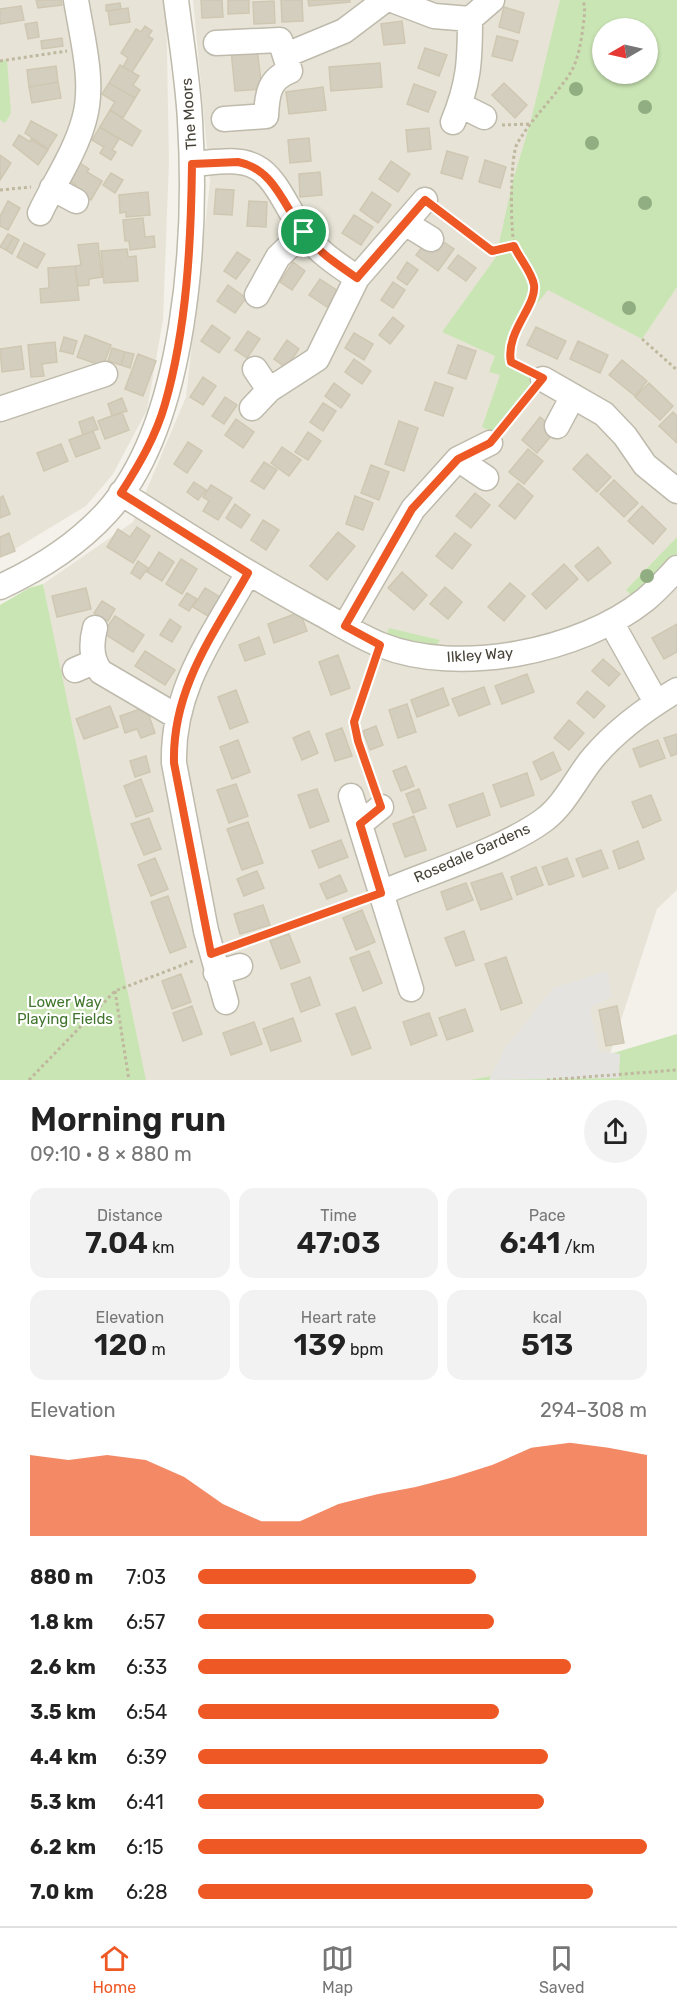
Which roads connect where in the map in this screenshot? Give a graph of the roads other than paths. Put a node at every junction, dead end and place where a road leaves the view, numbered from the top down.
1 (76, 0) edge
2 (176, 0) edge
3 (385, 0) edge
4 (392, 0) edge
5 (492, 0) edge
6 (470, 19) junction
7 (216, 44) dead end
8 (285, 55) junction
9 (484, 117) road end
10 (225, 119) dead end
11 (192, 164) junction
12 (53, 186) junction
13 (425, 200) road end
14 (76, 201) dead end
15 (40, 213) dead end
16 (405, 223) junction
17 (304, 232) junction
18 (430, 239) dead end
19 (353, 286) junction
20 (257, 295) dead end
21 (255, 369) dead end
22 (105, 374) dead end
23 (543, 378) road end
24 (269, 390) junction
25 (573, 396) junction
26 (252, 408) dead end
27 (0, 409) edge
28 (557, 426) dead end
29 (490, 443) road end
30 (458, 459) junction
31 (486, 478) dead end
32 (677, 491) edge
33 (121, 493) junction
34 (677, 568) edge
35 (248, 573) junction
36 (0, 587) edge
37 (611, 622) junction
38 (345, 626) junction
39 (95, 628) dead end
40 (677, 690) edge
41 (656, 702) junction
42 (176, 716) junction
43 (351, 796) dead end
44 (381, 807) road end
45 (360, 824) junction
46 (381, 893) junction
47 (214, 964) junction
48 (240, 966) dead end
49 (414, 978) dead end
50 (226, 1002) dead end

1 - 12 street
2 - 11 street, The Moors
3 - 8 street
4 - 6 street
5 - 6 street
6 - 9 street
7 - 8 street
8 - 10 street
11 - 17 street
11 - 33 street, The Moors
12 - 14 street
12 - 15 street
13 - 16 street
16 - 18 street
16 - 19 street
17 - 19 street
17 - 20 street
19 - 24 street
21 - 24 street
22 - 27 street
23 - 25 street
24 - 26 street
25 - 28 street
25 - 32 street
29 - 30 street
30 - 31 street
30 - 38 street
33 - 35 street, Ilkley Way
33 - 36 street, The Moors
34 - 37 street, Ilkley Way
35 - 38 street, Ilkley Way
35 - 42 street
37 - 38 street, Ilkley Way
37 - 41 street
39 - 42 street
40 - 41 street, Rosedale Gardens
41 - 46 street, Rosedale Gardens
42 - 47 street
43 - 45 street
44 - 45 street
45 - 46 street
46 - 49 street
47 - 48 street
47 - 50 street

